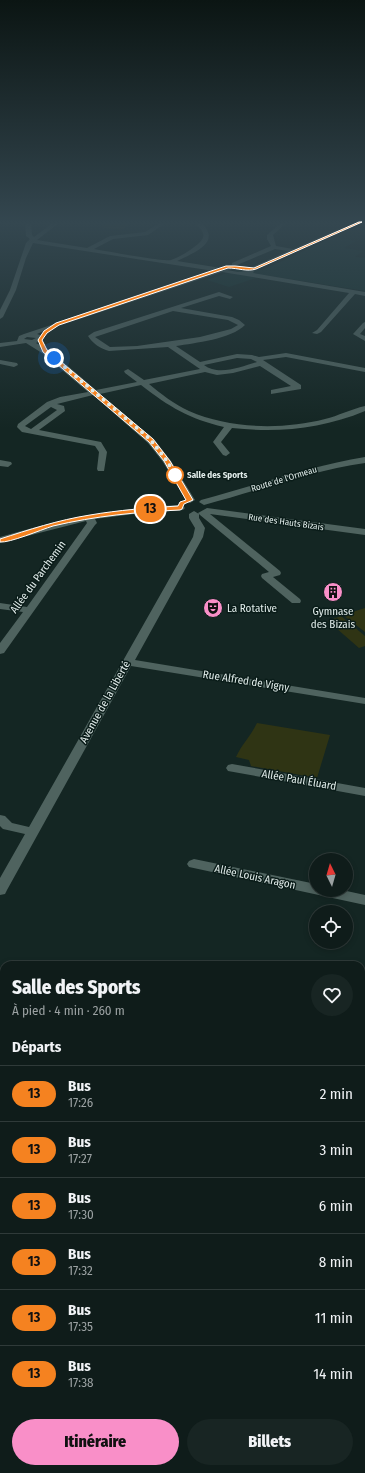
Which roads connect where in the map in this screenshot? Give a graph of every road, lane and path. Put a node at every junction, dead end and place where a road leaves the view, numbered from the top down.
1 (13, 291) edge
2 (159, 291) edge
3 (347, 291) edge
4 (354, 292) junction
5 (365, 294) edge
6 (230, 297) dead end
7 (173, 309) junction
8 (0, 315) edge
9 (58, 324) junction
10 (365, 324) edge
11 (315, 333) dead end
12 (25, 339) junction
13 (41, 339) junction
14 (365, 339) edge
15 (0, 344) edge
16 (170, 345) junction
17 (45, 351) junction
18 (259, 361) junction
19 (0, 362) edge
20 (199, 364) junction
21 (14, 365) dead end
22 (128, 370) dead end
23 (205, 370) junction
24 (365, 370) edge
25 (144, 382) junction
26 (95, 392) junction
27 (274, 392) dead end
28 (50, 404) junction
29 (365, 408) edge
30 (229, 426) junction
31 (33, 431) junction
32 (226, 453) dead end
33 (365, 460) edge
34 (100, 468) dead end
35 (190, 500) junction
36 (180, 508) junction
37 (202, 510) junction
38 (89, 517) junction
39 (365, 532) edge
40 (1, 539) edge
41 (296, 601) dead end
42 (0, 606) edge
43 (29, 610) junction
44 (0, 651) edge
45 (127, 662) junction
46 (365, 701) edge
47 (232, 768) dead end
48 (365, 792) edge
49 (0, 819) edge
50 (33, 832) junction
51 (194, 864) dead end
52 (309, 888) edge
53 (0, 890) edge
54 (351, 897) edge
55 (365, 900) edge

1 - 8 street
2 - 9 street
3 - 4 street
4 - 5 street
4 - 11 street
6 - 7 street
7 - 16 street
7 - 16 street
9 - 12 street
9 - 13 street
10 - 14 street
12 - 13 street
12 - 15 street
12 - 17 street
13 - 17 street
16 - 20 street
17 - 26 street
18 - 20 street
18 - 23 street
18 - 24 street
18 - 27 street
19 - 21 street
20 - 23 street
22 - 25 street
23 - 25 street
25 - 26 street
25 - 30 street
26 - 28 street
26 - 35 street
28 - 31 street
28 - 31 street
29 - 30 street
30 - 32 street
31 - 34 street
33 - 37 street, Route de l'Ormeau
35 - 36 street
35 - 37 street, Route de l'Ormeau
36 - 37 street
36 - 38 street
37 - 39 street, Rue des Hauts Bizais
37 - 41 street
37 - 45 street, Avenue de la Liberté
38 - 40 street
38 - 43 street, Allée du Parchemin
42 - 43 street
43 - 44 street, Allée du Parchemin
45 - 46 street, Rue Alfred de Vigny
45 - 50 street, Avenue de la Liberté
47 - 48 street, Allée Paul Éluard
49 - 50 street
50 - 53 street, Avenue de la Liberté
51 - 52 street, Allée Louis Aragon
54 - 55 street, Allée Louis Aragon

